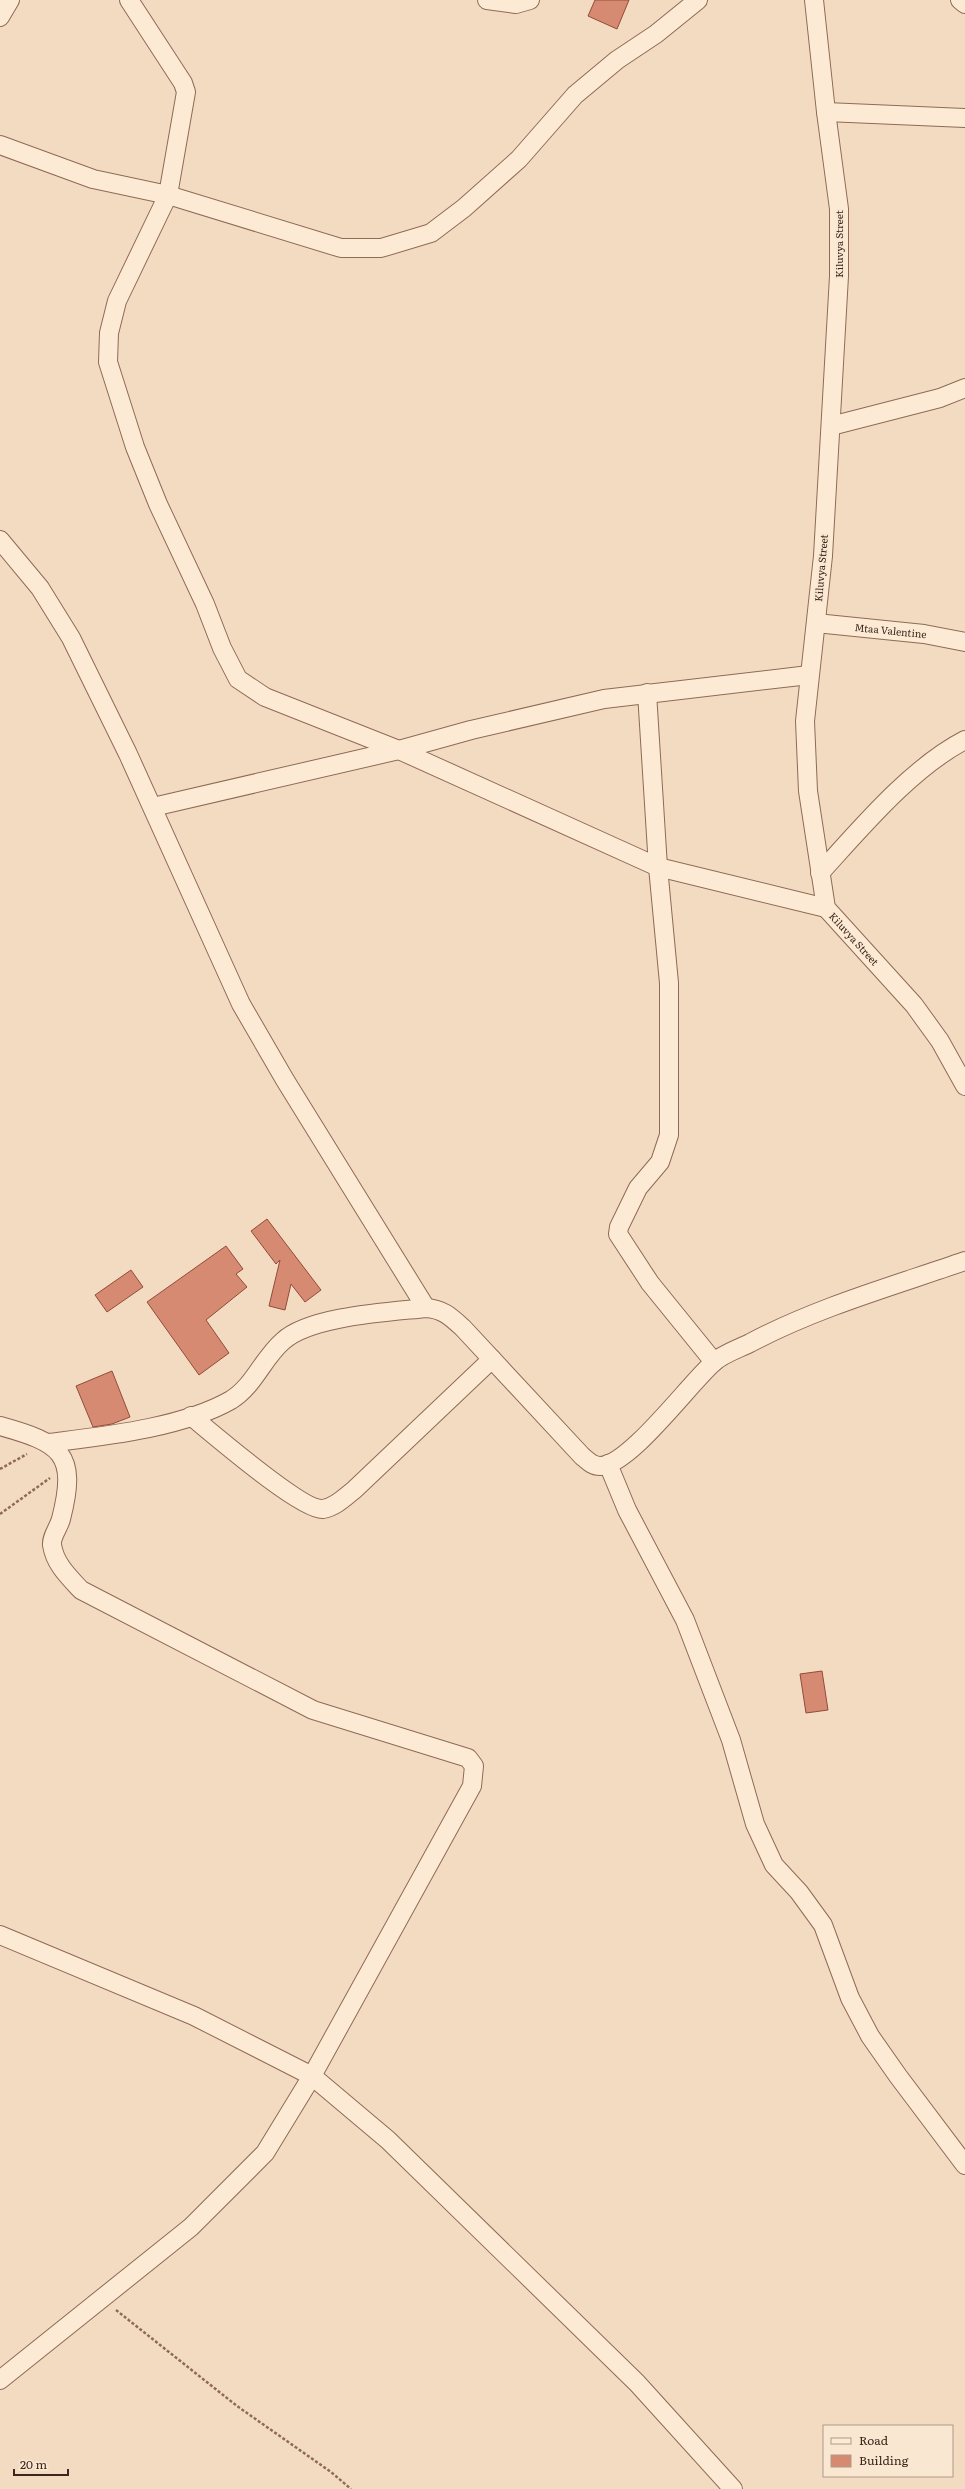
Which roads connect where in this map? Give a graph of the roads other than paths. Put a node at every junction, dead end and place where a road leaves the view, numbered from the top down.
1 (10, 0) edge
2 (129, 0) edge
3 (487, 0) edge
4 (530, 0) edge
5 (698, 0) edge
6 (814, 0) edge
7 (960, 0) edge
8 (965, 4) edge
9 (0, 17) edge
10 (826, 112) junction
11 (965, 118) edge
12 (0, 145) edge
13 (168, 195) junction
14 (965, 388) edge
15 (831, 426) junction
16 (0, 540) edge
17 (816, 623) junction
18 (965, 642) edge
19 (809, 675) junction
20 (647, 693) junction
21 (965, 740) edge
22 (399, 750) junction
23 (153, 807) junction
24 (658, 867) junction
25 (820, 873) junction
26 (826, 908) junction
27 (965, 1086) edge
28 (965, 1261) edge
29 (426, 1308) junction
30 (492, 1359) junction
31 (714, 1362) junction
32 (190, 1416) junction
33 (0, 1426) edge
34 (49, 1443) junction
35 (608, 1464) junction
36 (0, 1934) edge
37 (312, 2076) junction
38 (965, 2165) edge
39 (0, 2380) edge
40 (733, 2489) edge

1 - 9 street
2 - 13 street
3 - 4 street
5 - 13 street
6 - 10 street, Kiluvya Street
7 - 8 street
10 - 11 street
10 - 15 street, Kiluvya Street
12 - 13 street
13 - 22 street
14 - 15 street
15 - 17 street, Kiluvya Street
16 - 23 street
17 - 18 street, Mtaa Valentine
17 - 19 street, Kiluvya Street
19 - 20 street
19 - 25 street, Kiluvya Street
20 - 22 street
20 - 24 street
21 - 25 street
22 - 23 street
22 - 24 street
23 - 29 street
24 - 26 street
24 - 31 street
25 - 26 street, Kiluvya Street
26 - 27 street, Kiluvya Street
28 - 31 street
29 - 30 street
29 - 32 street
30 - 32 street
30 - 35 street
31 - 35 street
32 - 34 street
33 - 34 street
34 - 37 street
35 - 38 street
36 - 37 street
37 - 39 street
37 - 40 street

